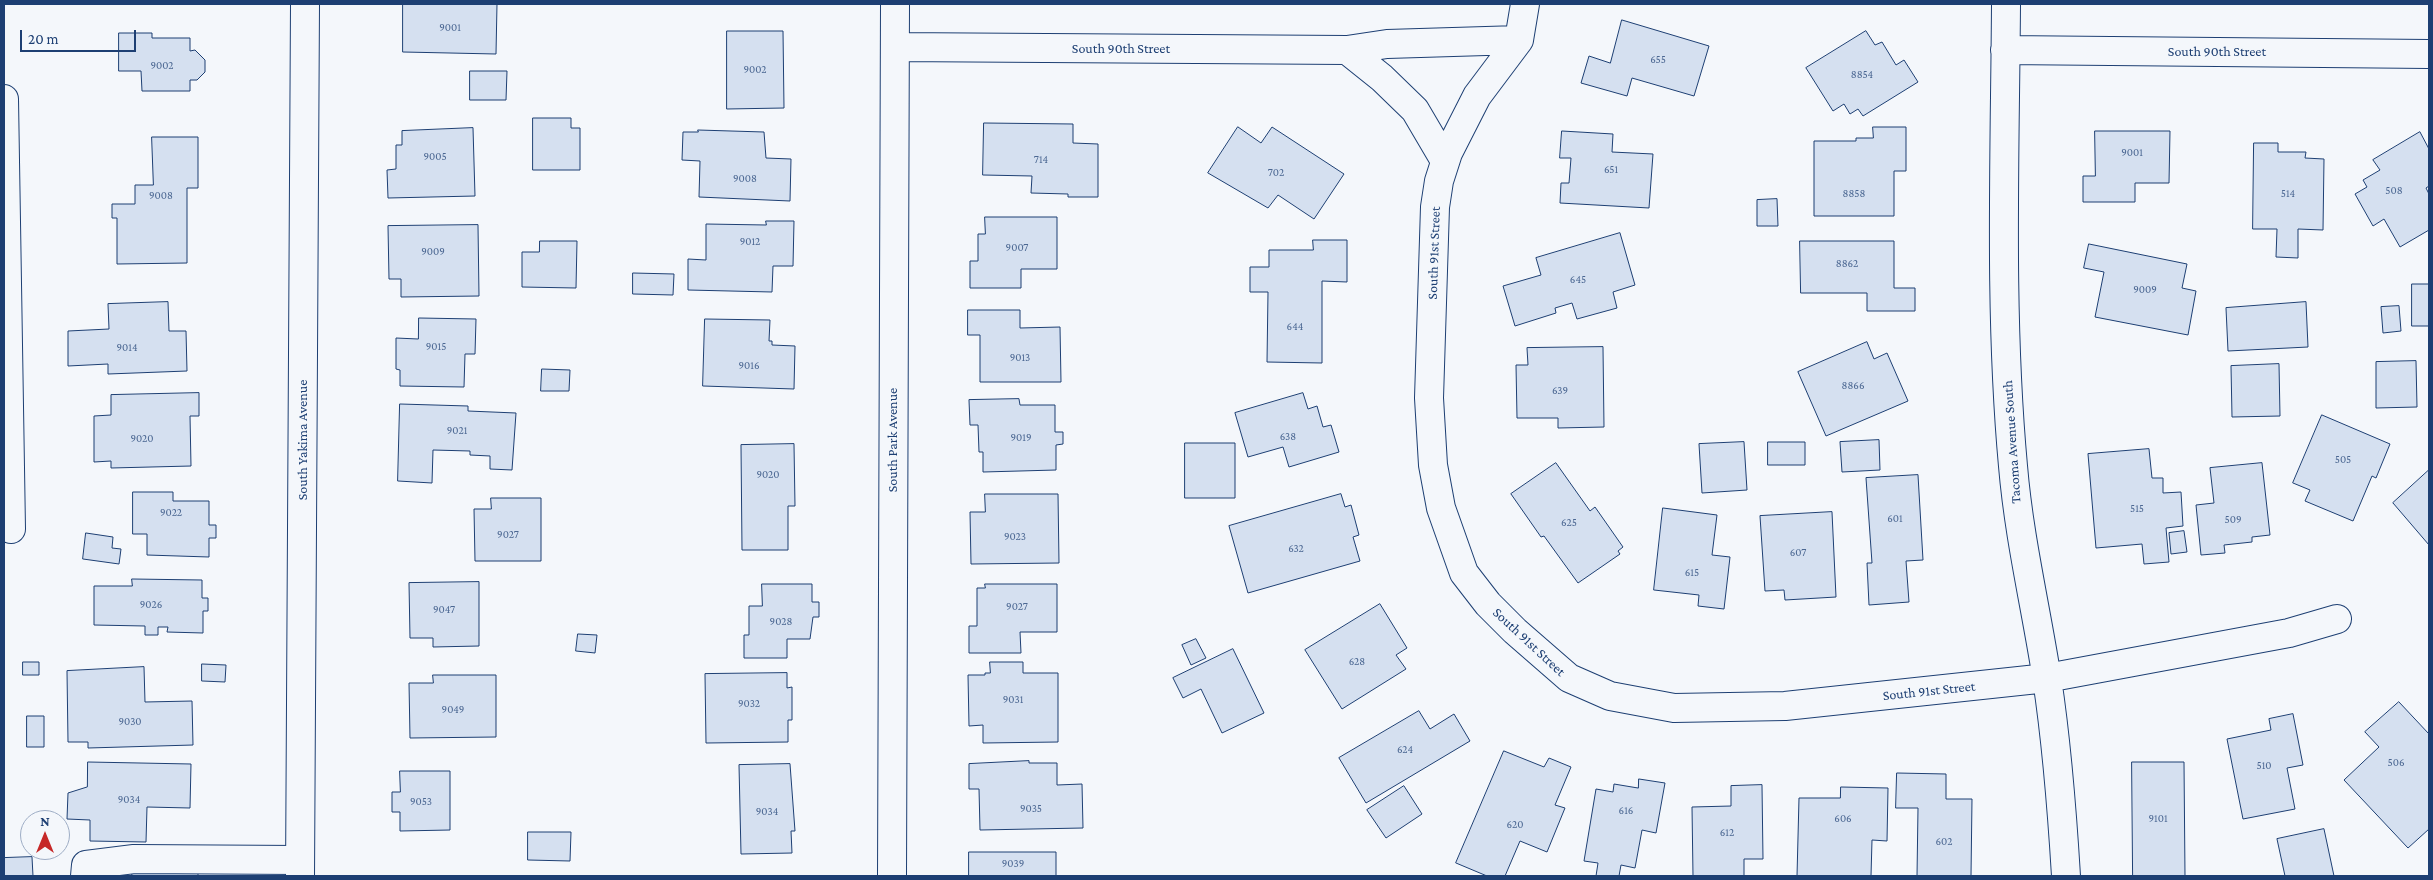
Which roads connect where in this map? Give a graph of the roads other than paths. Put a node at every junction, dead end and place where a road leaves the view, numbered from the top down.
1 (305, 4) edge
2 (895, 4) edge
3 (1526, 4) edge
4 (2006, 4) edge
5 (1519, 40) junction
6 (895, 48) junction
7 (1347, 50) junction
8 (2005, 50) junction
9 (2429, 54) edge
10 (4, 99) edge
11 (1445, 161) junction
12 (10, 529) dead end
13 (2337, 619) dead end
14 (2047, 678) junction
15 (300, 868) edge
16 (85, 876) edge
17 (892, 876) edge
18 (2066, 876) edge

1 - 15 street, South Yakima Avenue
2 - 6 street, South Park Avenue
3 - 5 street
4 - 8 street, Tacoma Avenue South
5 - 7 street, South 90th Street
5 - 11 street, South 91st Street
6 - 7 street, South 90th Street
6 - 17 street, South Park Avenue
7 - 11 street
8 - 9 street, South 90th Street
8 - 14 street, Tacoma Avenue South
10 - 12 street
11 - 14 street, South 91st Street
13 - 14 street, South 91st Street
14 - 18 street, Tacoma Avenue South
15 - 16 street

